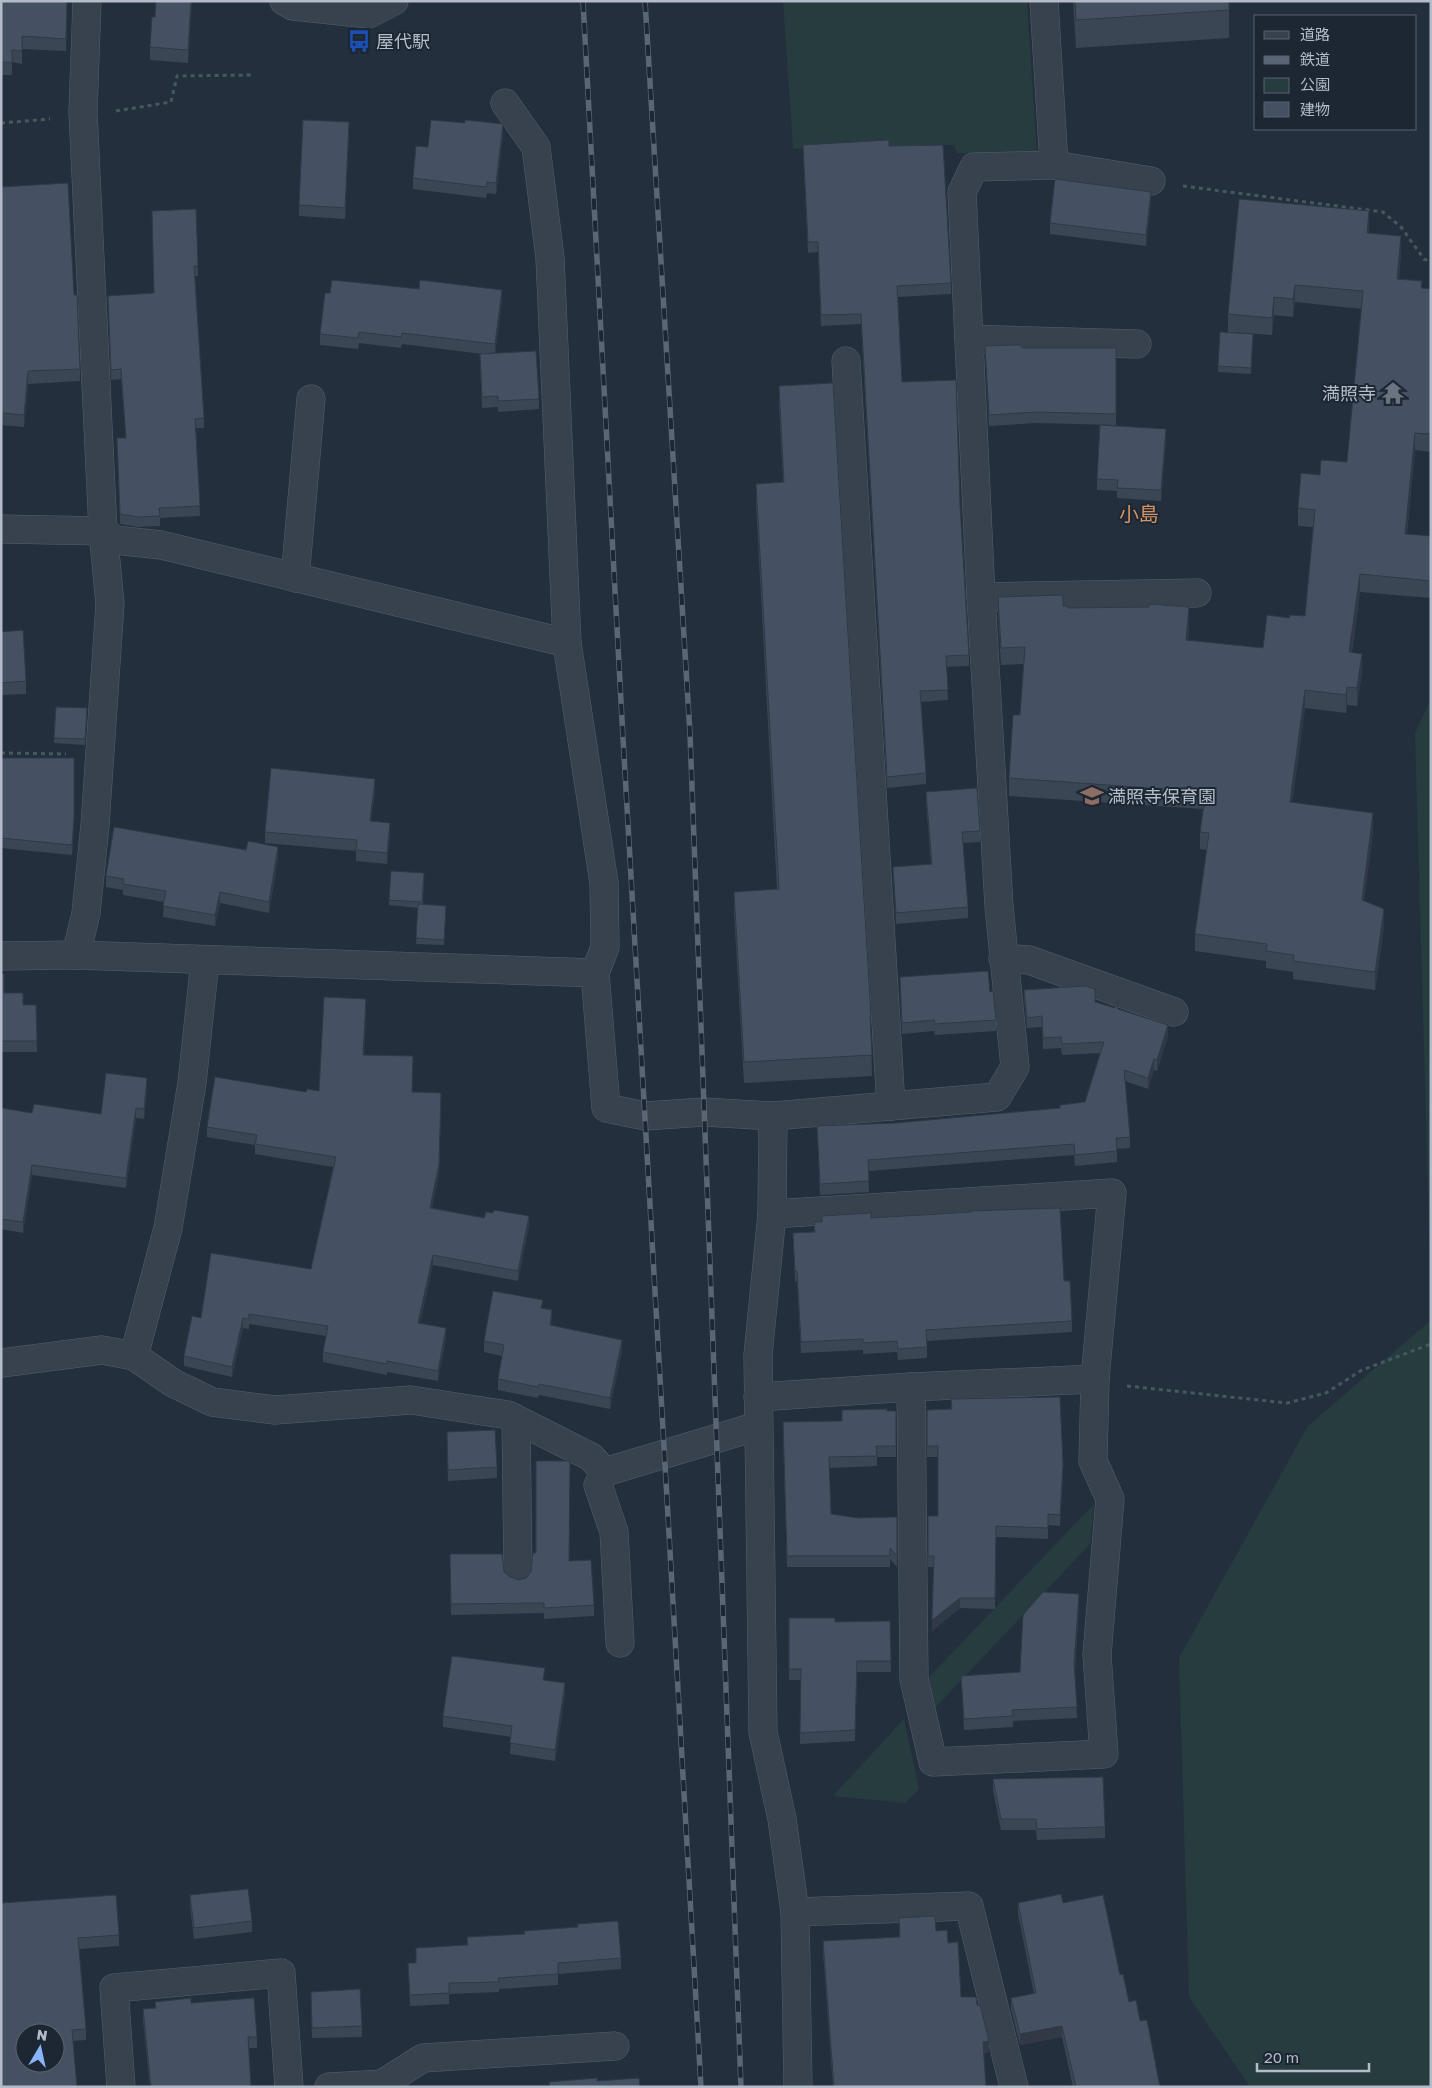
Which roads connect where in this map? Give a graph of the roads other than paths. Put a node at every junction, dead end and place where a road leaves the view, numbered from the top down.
1 (87, 1) edge
2 (284, 1) edge
3 (394, 1) edge
4 (1044, 1) edge
5 (505, 102) dead end
6 (1054, 166) junction
7 (1150, 182) road end
8 (969, 339) junction
9 (1137, 344) dead end
10 (846, 361) dead end
11 (311, 399) dead end
12 (1, 529) edge
13 (103, 531) junction
14 (295, 578) junction
15 (1197, 593) dead end
16 (981, 597) junction
17 (567, 643) junction
18 (76, 955) junction
19 (1, 956) edge
20 (1003, 958) junction
21 (205, 961) junction
22 (595, 973) junction
23 (1174, 1012) dead end
24 (891, 1106) junction
25 (773, 1116) junction
26 (772, 1214) junction
27 (134, 1356) junction
28 (1, 1363) edge
29 (1096, 1379) junction
30 (911, 1387) junction
31 (758, 1397) junction
32 (516, 1419) junction
33 (758, 1426) junction
34 (605, 1472) junction
35 (518, 1575) dead end
36 (620, 1643) dead end
37 (795, 1912) junction
38 (614, 2046) dead end
39 (121, 2087) edge
40 (289, 2087) edge
41 (329, 2087) edge
42 (798, 2087) edge
43 (1014, 2087) edge

1 - 13 street
2 - 3 street
4 - 6 street
5 - 17 street
6 - 7 street
6 - 8 street
8 - 9 street
8 - 16 street
10 - 24 street
11 - 14 street
12 - 13 street
13 - 14 street
13 - 18 street
14 - 17 street
15 - 16 street
16 - 20 street
17 - 22 street
18 - 19 street
18 - 21 street
20 - 23 street
20 - 24 street
21 - 22 street
21 - 27 street
22 - 25 street
24 - 25 street
25 - 26 street
26 - 29 street
26 - 31 street
27 - 28 street
27 - 32 street
29 - 30 street
29 - 30 street
30 - 31 street
31 - 33 street
32 - 34 street
32 - 35 street
33 - 34 street
33 - 37 street
34 - 36 street
37 - 42 street
37 - 43 street
38 - 41 street
39 - 40 street

